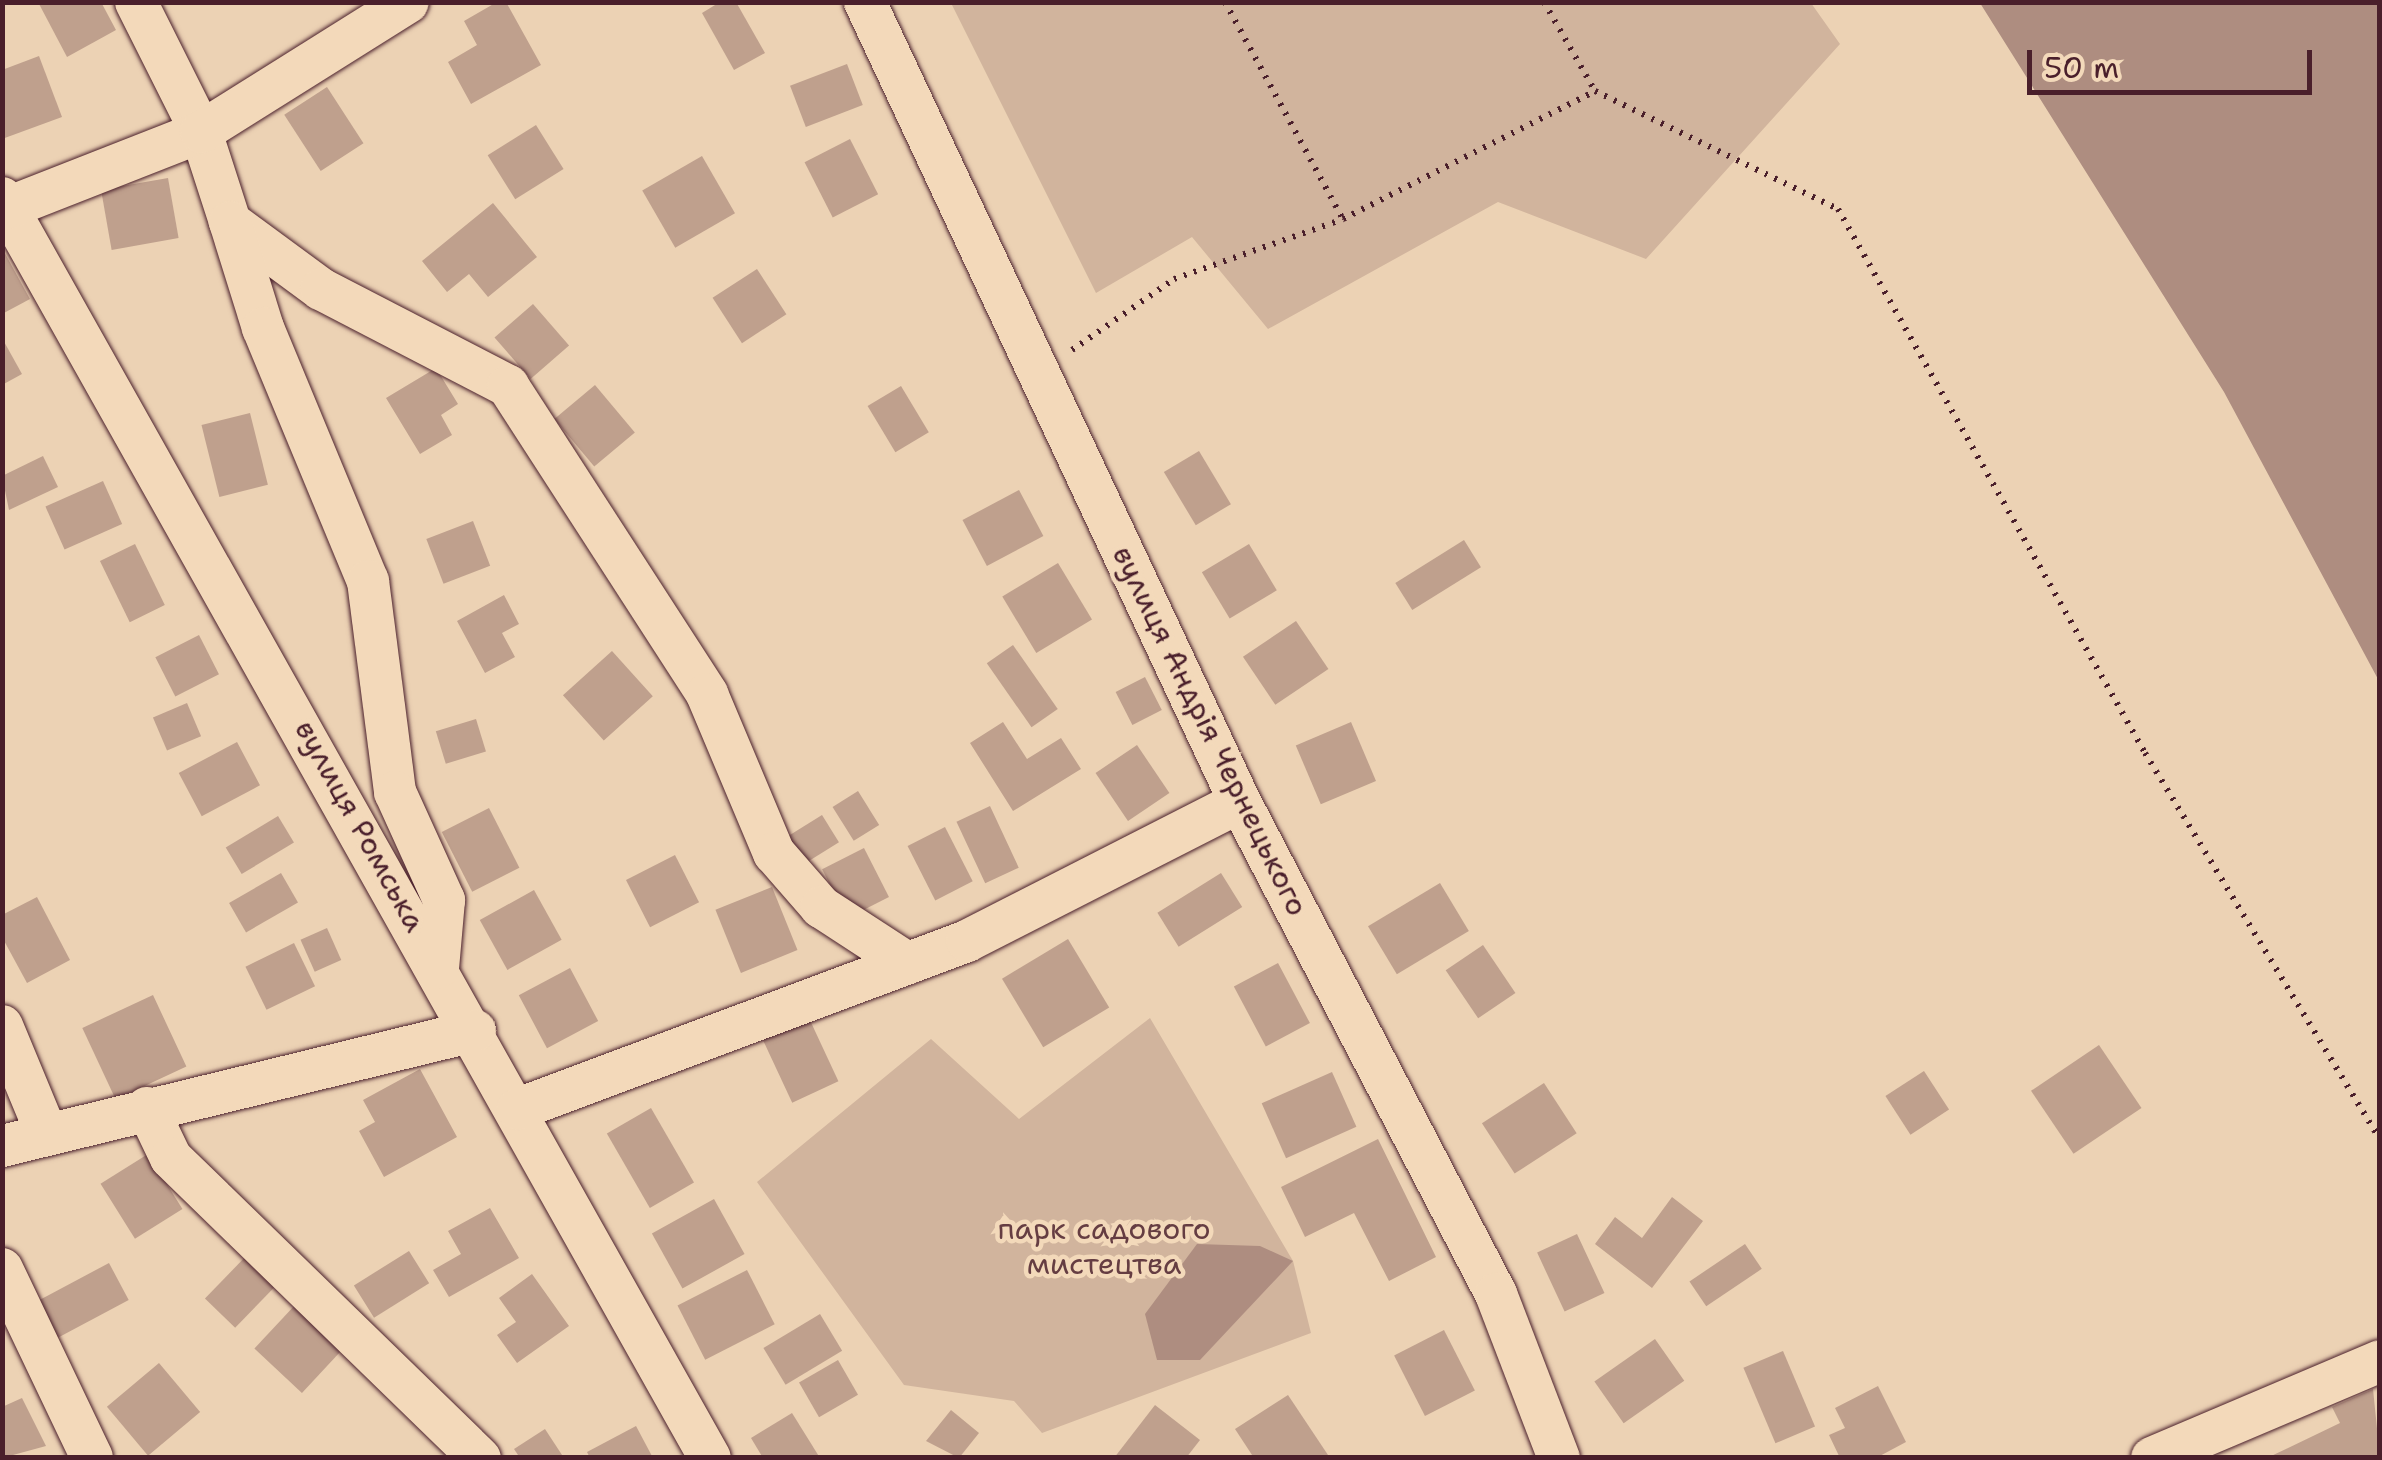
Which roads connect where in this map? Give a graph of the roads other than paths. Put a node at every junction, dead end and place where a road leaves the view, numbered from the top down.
1 (136, 2) edge
2 (408, 2) edge
3 (864, 2) edge
4 (201, 132) junction
5 (4, 205) edge
6 (230, 222) junction
7 (1240, 802) junction
8 (907, 963) junction
9 (437, 976) junction
10 (2, 1026) edge
11 (476, 1031) junction
12 (148, 1108) junction
13 (518, 1108) junction
14 (46, 1132) junction
15 (2, 1146) edge
16 (2, 1269) edge
17 (2380, 1360) edge
18 (92, 1458) edge
19 (480, 1458) edge
20 (710, 1458) edge
21 (1559, 1458) edge
22 (2152, 1458) edge

1 - 4 street
2 - 4 street
3 - 7 street, вулиця Андрія Чернецького
4 - 5 street
4 - 6 street
5 - 9 street, вулиця Ромська
6 - 8 street
6 - 9 street
7 - 8 street
7 - 21 street, вулиця Андрія Чернецького
8 - 13 street
9 - 11 street, вулиця Ромська
10 - 14 street
11 - 12 street
11 - 13 street, вулиця Ромська
12 - 14 street
12 - 19 street
13 - 20 street, вулиця Ромська
14 - 15 street
16 - 18 street
17 - 22 street

